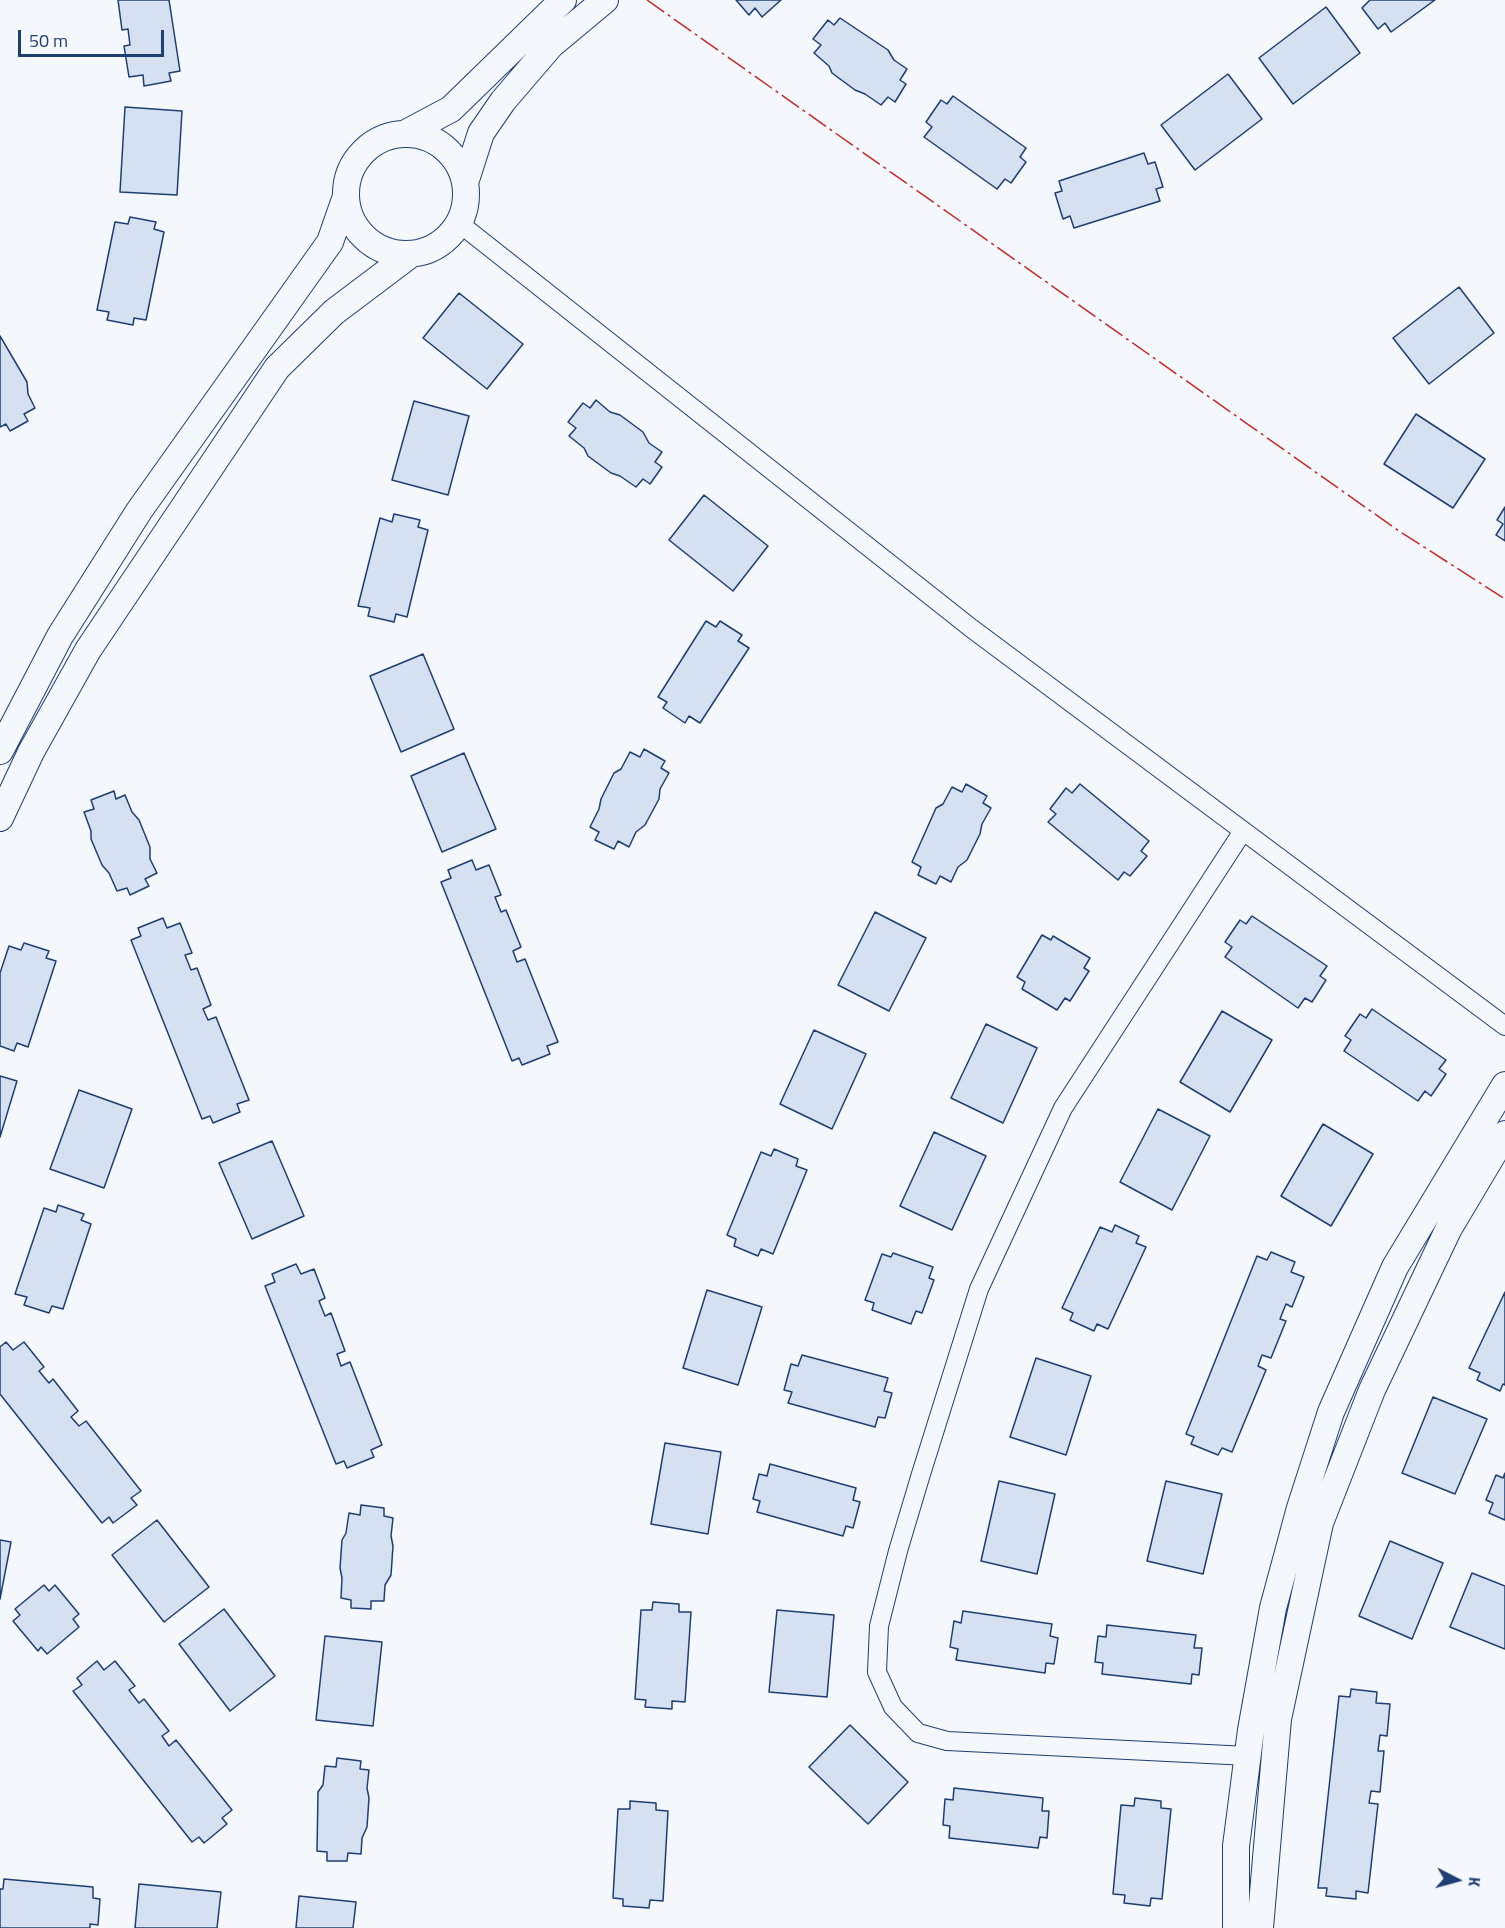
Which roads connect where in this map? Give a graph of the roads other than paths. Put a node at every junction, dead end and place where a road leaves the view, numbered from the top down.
1 (563, 0) edge
2 (605, 0) edge
3 (406, 133) junction
4 (465, 183) junction
5 (345, 199) junction
6 (459, 223) junction
7 (411, 254) junction
8 (0, 751) edge
9 (0, 818) edge
10 (1243, 831) junction
11 (1505, 1026) edge
12 (1505, 1085) edge
13 (1505, 1134) edge
14 (1248, 1756) junction
15 (1236, 1928) edge
16 (1260, 1928) edge

1 - 3 street
2 - 4 street
3 - 4 street
3 - 5 street
4 - 6 street
5 - 7 street
5 - 8 street
6 - 7 street
6 - 10 street
7 - 9 street
10 - 11 street
10 - 14 street
12 - 14 street
13 - 16 street
14 - 15 street

